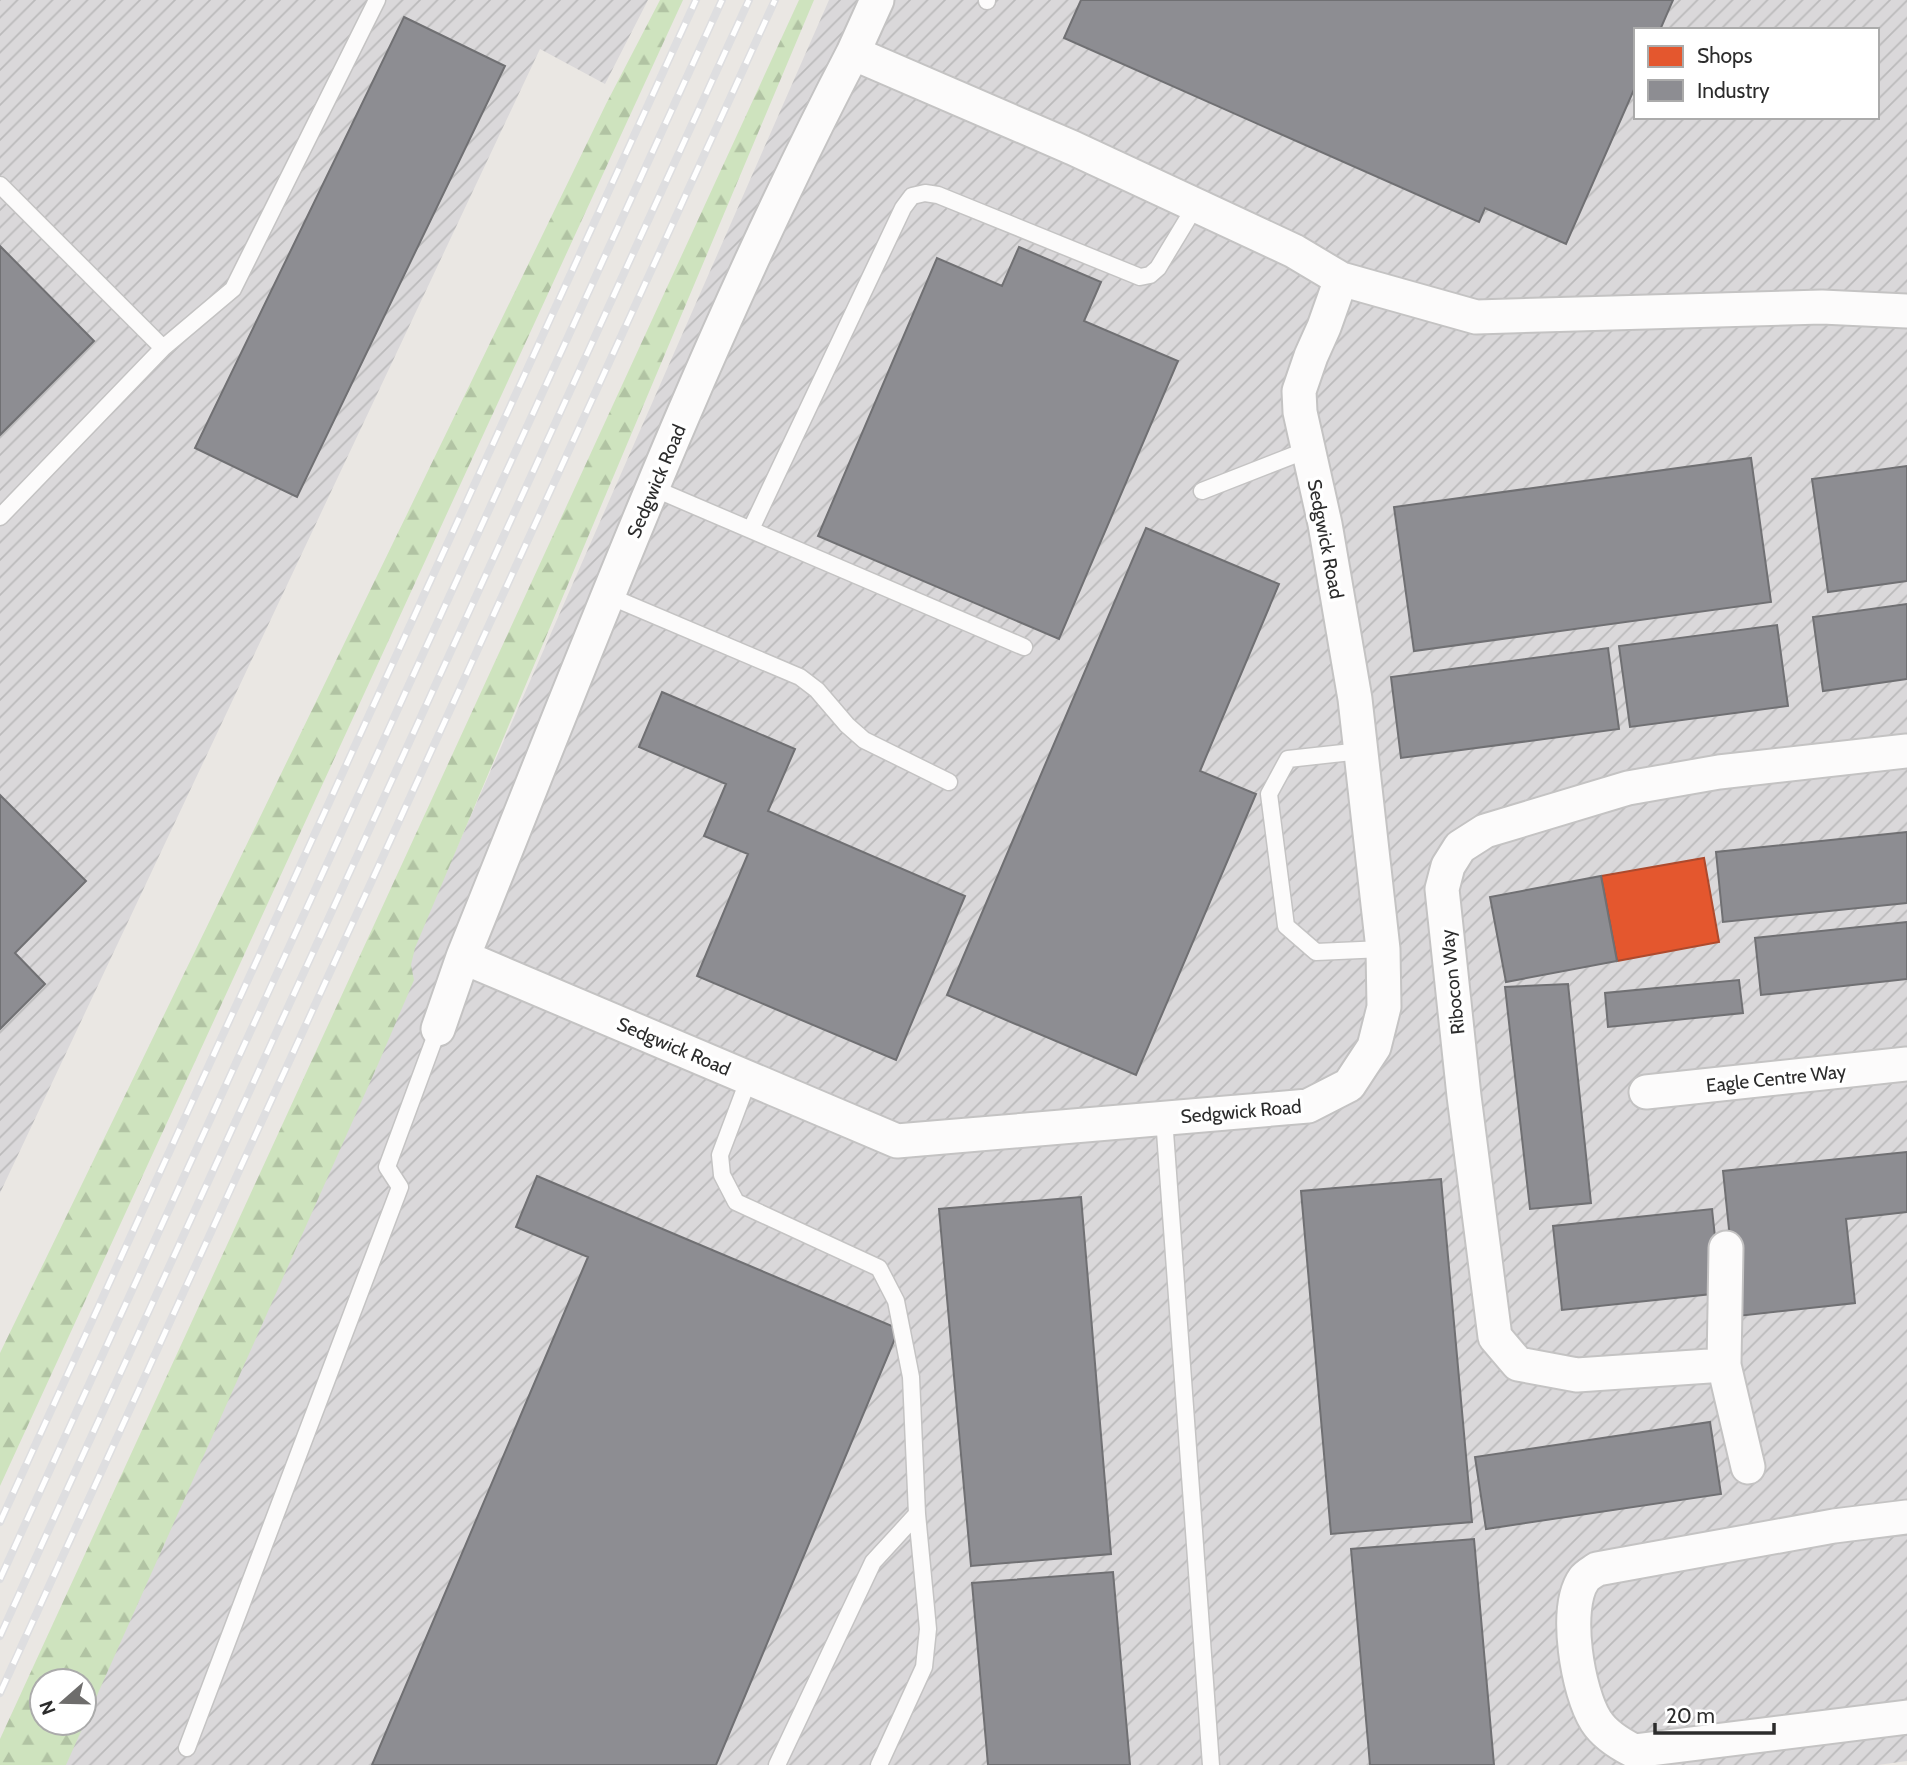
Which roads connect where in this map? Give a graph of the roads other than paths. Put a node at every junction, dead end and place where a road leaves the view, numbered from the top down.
1 (377, 0) edge
2 (877, 0) edge
3 (853, 53) junction
4 (0, 185) edge
5 (1196, 205) junction
6 (1341, 279) junction
7 (1907, 311) edge
8 (163, 348) junction
9 (1307, 450) junction
10 (653, 488) junction
11 (1202, 491) dead end
12 (0, 517) edge
13 (751, 529) junction
14 (609, 596) junction
15 (1024, 647) dead end
16 (1361, 751) junction
17 (1907, 751) edge
18 (948, 782) dead end
19 (1383, 949) junction
20 (463, 957) junction
21 (438, 1029) joint
22 (1907, 1064) edge
23 (749, 1078) junction
24 (1646, 1092) dead end
25 (1164, 1118) junction
26 (1726, 1248) dead end
27 (1724, 1365) junction
28 (1748, 1467) dead end
29 (917, 1514) junction
30 (1907, 1517) edge
31 (1907, 1717) edge
32 (187, 1748) dead end
33 (777, 1765) edge
34 (879, 1765) edge
35 (1211, 1765) edge

1 - 8 lane
2 - 3 street, Sedgwick Road
3 - 5 street
3 - 10 street, Sedgwick Road
4 - 8 lane
5 - 6 street
5 - 13 lane
6 - 7 street
6 - 9 street, Sedgwick Road
8 - 12 lane
9 - 11 lane
9 - 16 street, Sedgwick Road
10 - 13 lane
10 - 14 street, Sedgwick Road
13 - 15 lane
14 - 18 lane
14 - 20 street, Sedgwick Road
16 - 19 street, Sedgwick Road
16 - 19 lane
17 - 27 street, Ribocon Way
19 - 25 street, Sedgwick Road
20 - 21 street, Sedgwick Road
20 - 23 street, Sedgwick Road
21 - 32 lane
22 - 24 street, Eagle Centre Way
23 - 25 street, Sedgwick Road
23 - 29 lane
25 - 35 lane
26 - 27 street
27 - 28 street
29 - 33 lane
29 - 34 lane
30 - 31 street

